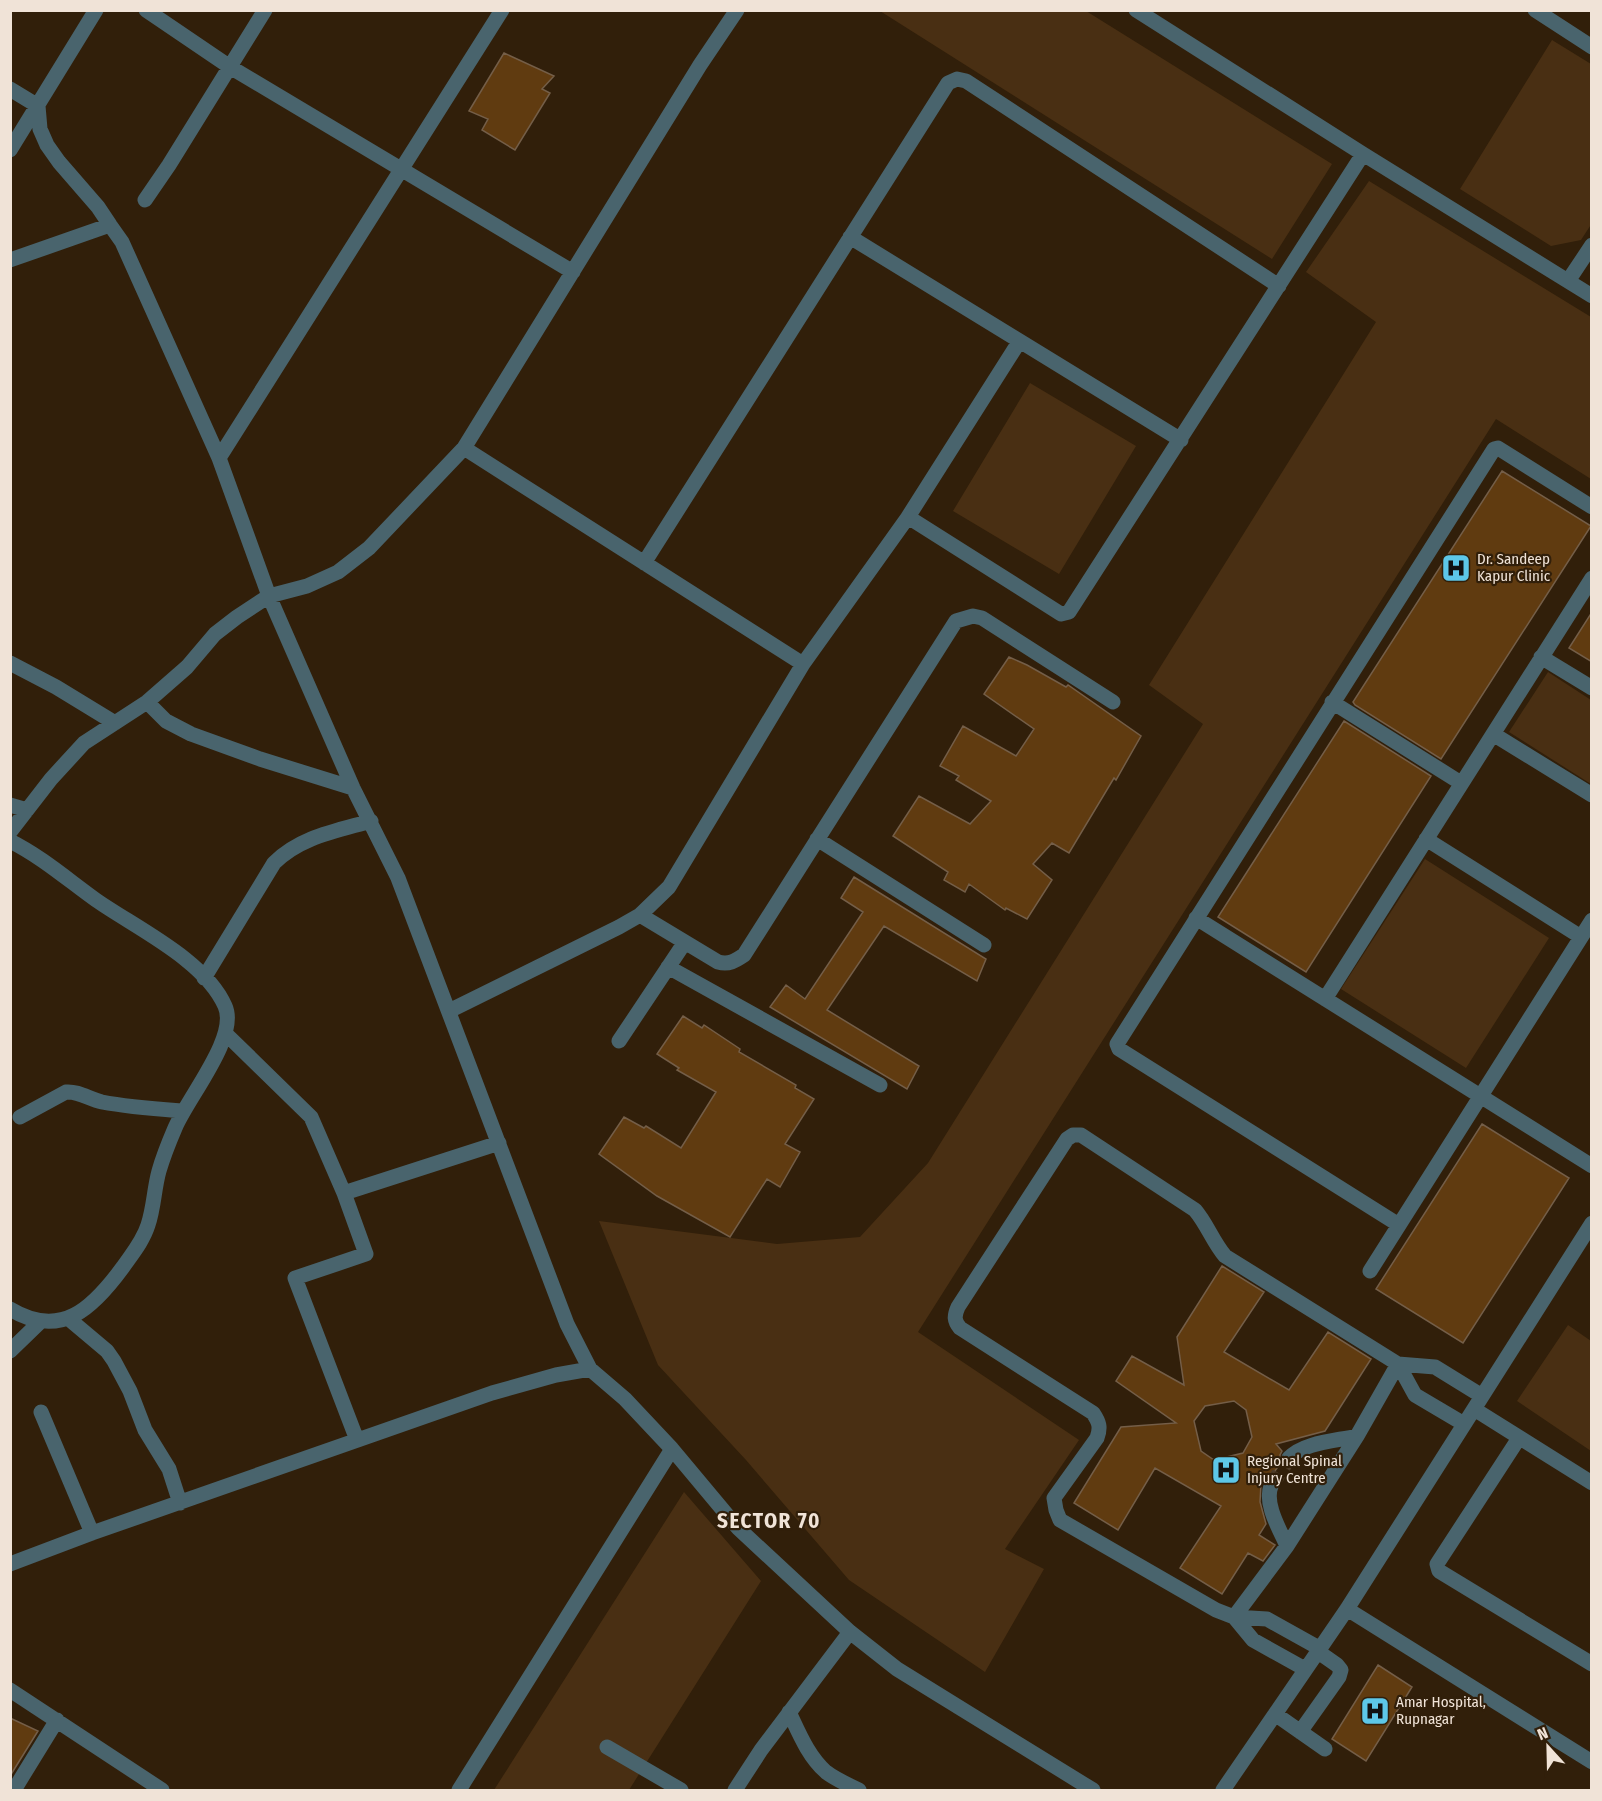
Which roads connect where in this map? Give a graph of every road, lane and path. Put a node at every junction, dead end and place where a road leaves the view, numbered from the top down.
1 (96, 10) edge
2 (146, 10) edge
3 (264, 10) edge
4 (502, 10) edge
5 (737, 10) edge
6 (1136, 10) edge
7 (1540, 12) edge
8 (1592, 47) edge
9 (230, 67) junction
10 (10, 89) edge
11 (38, 106) junction
12 (10, 150) edge
13 (1363, 154) junction
14 (402, 168) junction
15 (145, 200) dead end
16 (110, 225) junction
17 (850, 237) junction
18 (1592, 245) edge
19 (10, 260) edge
20 (573, 272) junction
21 (1568, 281) junction
22 (1279, 286) junction
23 (1592, 296) edge
24 (1019, 342) junction
25 (1181, 440) junction
26 (464, 448) junction
27 (219, 458) junction
28 (1592, 507) edge
29 (908, 517) junction
30 (644, 563) junction
31 (1592, 578) edge
32 (270, 596) junction
33 (1541, 657) junction
34 (10, 663) edge
35 (802, 664) junction
36 (1592, 688) edge
37 (147, 702) junction
38 (1113, 702) dead end
39 (1332, 702) junction
40 (115, 723) junction
41 (1493, 734) junction
42 (1461, 783) junction
43 (353, 788) junction
44 (1592, 795) edge
45 (10, 805) edge
46 (27, 810) junction
47 (371, 821) junction
48 (10, 832) edge
49 (817, 839) junction
50 (1426, 839) junction
51 (10, 841) edge
52 (640, 915) junction
53 (1196, 918) junction
54 (1592, 920) edge
55 (1581, 937) junction
56 (685, 942) junction
57 (984, 945) dead end
58 (668, 967) junction
59 (204, 978) junction
60 (1325, 999) junction
61 (450, 1011) junction
62 (227, 1035) junction
63 (619, 1041) dead end
64 (880, 1084) dead end
65 (1480, 1096) junction
66 (183, 1111) junction
67 (20, 1117) dead end
68 (499, 1143) junction
69 (1592, 1166) edge
70 (344, 1193) junction
71 (1592, 1223) edge
72 (1399, 1225) junction
73 (1370, 1271) dead end
74 (10, 1309) edge
75 (69, 1319) junction
76 (41, 1321) junction
77 (10, 1351) edge
78 (1398, 1364) junction
79 (590, 1369) junction
80 (1478, 1402) junction
81 (41, 1412) dead end
82 (1464, 1424) junction
83 (1357, 1436) junction
84 (1519, 1438) junction
85 (357, 1440) junction
86 (672, 1449) junction
87 (1289, 1458) tunnel mouth
88 (1590, 1477) edge
89 (1271, 1486) tunnel mouth
90 (180, 1503) junction
91 (92, 1533) junction
92 (1287, 1546) junction
93 (10, 1564) edge
94 (1347, 1609) junction
95 (1234, 1617) junction
96 (850, 1632) junction
97 (1318, 1650) junction
98 (1592, 1664) edge
99 (1305, 1669) junction
100 (10, 1690) edge
101 (789, 1712) junction
102 (1275, 1714) junction
103 (57, 1720) junction
104 (1300, 1732) junction
105 (607, 1747) dead end
106 (1325, 1749) dead end
107 (1592, 1762) edge
108 (1084, 1788) edge
109 (14, 1791) edge
110 (162, 1791) edge
111 (459, 1791) edge
112 (681, 1791) edge
113 (735, 1791) edge
114 (859, 1791) edge
115 (1223, 1791) edge

1 - 11 street
2 - 9 street
3 - 9 street
4 - 14 street
5 - 20 street
6 - 13 street
7 - 8 street
9 - 14 street
9 - 15 street
10 - 11 street
11 - 12 street
11 - 16 street
13 - 21 street
13 - 22 street
14 - 20 street
14 - 27 street
16 - 19 street
16 - 27 street
17 - 22 street
17 - 24 street
17 - 30 street
18 - 21 street
20 - 26 street
21 - 23 street
22 - 25 street
24 - 25 street
24 - 29 street
25 - 29 street
26 - 30 street
26 - 32 street
27 - 32 street
28 - 39 street
29 - 35 street
30 - 35 street
31 - 33 street
32 - 37 street
32 - 43 street
33 - 36 street
33 - 41 street
34 - 40 street
35 - 52 street
37 - 40 street
37 - 43 street
38 - 49 street
39 - 42 street
39 - 53 street
40 - 46 street
41 - 42 street
41 - 44 street
42 - 50 street
43 - 47 street
45 - 46 street
46 - 48 street
47 - 59 street
47 - 61 street
49 - 56 street
49 - 57 street
50 - 55 street
50 - 60 street
51 - 59 street
52 - 56 street
52 - 61 street
53 - 60 street
53 - 72 street
54 - 55 street
55 - 65 street
56 - 58 street
58 - 63 street
58 - 64 street
59 - 62 street
60 - 65 street
61 - 68 street
62 - 66 street
62 - 70 street
65 - 69 street
65 - 72 street
66 - 67 street
66 - 75 street
68 - 70 street
68 - 79 street
70 - 85 street
71 - 80 street
72 - 73 street
74 - 76 street
75 - 76 street
75 - 90 street
76 - 77 street
78 - 80 street
78 - 82 street
78 - 83 street
78 - 95 street
79 - 85 street
79 - 86 street
80 - 82 street
80 - 84 street
81 - 91 street
82 - 94 street
83 - 87 street
83 - 92 street
84 - 88 street
84 - 98 street
85 - 90 street
86 - 96 street
86 - 111 street
89 - 92 street
90 - 91 street
91 - 93 street
92 - 95 street
94 - 97 street
94 - 107 street
95 - 97 street
95 - 99 street
96 - 101 street
96 - 108 street
97 - 99 street
97 - 104 street
99 - 102 street
100 - 103 street
101 - 113 street
101 - 114 street
102 - 104 street
102 - 115 street
103 - 109 street
103 - 110 street
104 - 106 street
105 - 112 street

